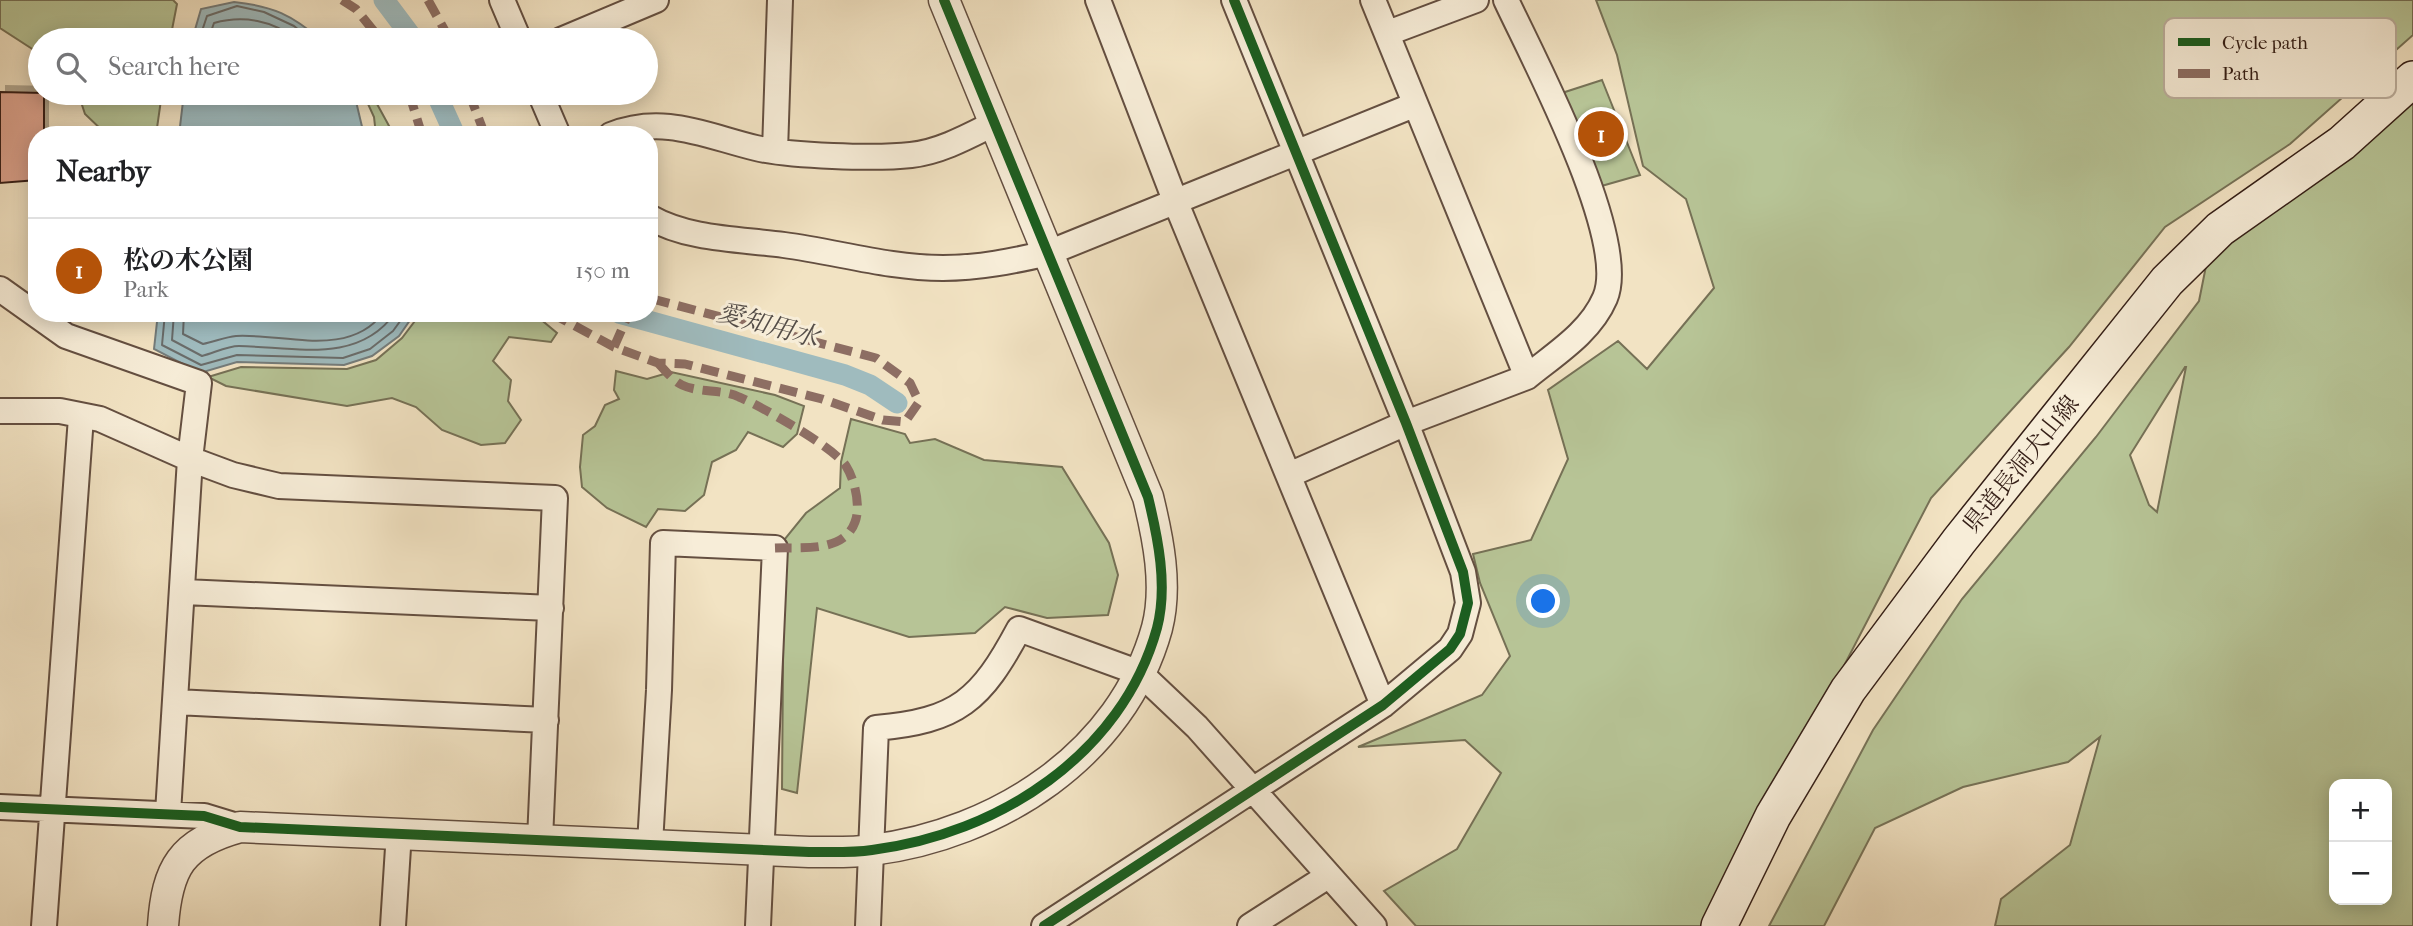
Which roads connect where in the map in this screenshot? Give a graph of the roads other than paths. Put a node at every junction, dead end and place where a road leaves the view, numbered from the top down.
1 (502, 0) edge
2 (656, 0) edge
3 (780, 0) edge
4 (944, 0) edge
5 (1098, 0) edge
6 (1234, 0) edge
7 (1373, 0) edge
8 (1476, 0) edge
9 (1506, 0) edge
10 (514, 28) edge
11 (590, 28) edge
12 (1388, 33) junction
13 (2413, 79) edge
14 (2396, 94) edge
15 (2392, 98) edge
16 (545, 105) edge
17 (1414, 105) junction
18 (995, 123) junction
19 (554, 126) edge
20 (658, 126) edge
21 (775, 150) junction
22 (1296, 152) junction
23 (1176, 203) junction
24 (658, 221) edge
25 (1048, 253) junction
26 (0, 289) edge
27 (28, 309) edge
28 (46, 322) edge
29 (1527, 377) junction
30 (0, 411) edge
31 (81, 417) junction
32 (1406, 423) junction
33 (190, 459) junction
34 (1289, 475) junction
35 (184, 592) junction
36 (551, 608) junction
37 (1140, 673) junction
38 (176, 702) junction
39 (1384, 705) junction
40 (546, 720) junction
41 (1250, 790) junction
42 (0, 807) edge
43 (53, 809) junction
44 (168, 813) junction
45 (240, 827) junction
46 (399, 832) junction
47 (540, 840) junction
48 (650, 844) junction
49 (762, 849) junction
50 (872, 850) junction
51 (1328, 876) junction
52 (44, 926) edge
53 (163, 926) edge
54 (393, 926) edge
55 (758, 926) edge
56 (868, 926) edge
57 (1044, 926) edge
58 (1250, 926) edge
59 (1374, 926) edge
60 (1719, 926) edge

1 - 10 street
2 - 11 street
3 - 21 street
4 - 18 street
5 - 23 street
6 - 22 street
7 - 12 street
8 - 12 street
9 - 29 street
12 - 17 street
13 - 14 main road, 県道長洞犬山線
15 - 60 main road, 県道長洞犬山線
16 - 19 street
17 - 22 street
17 - 29 street
18 - 21 street
18 - 25 street
20 - 21 street
22 - 23 street
22 - 32 street
23 - 25 street
23 - 34 street
24 - 25 street
25 - 37 street
26 - 27 street
28 - 33 street
29 - 32 street
30 - 31 street
31 - 33 street
31 - 43 street
32 - 34 street
32 - 39 street
33 - 35 street
33 - 36 street
34 - 39 street
35 - 36 street
35 - 38 street
36 - 40 street
37 - 41 street
37 - 50 street
37 - 50 street
38 - 40 street
38 - 44 street
39 - 41 street
40 - 47 street
41 - 51 street
41 - 57 street
42 - 43 street
43 - 44 street
43 - 52 street
44 - 45 street
45 - 46 street
45 - 53 street
46 - 47 street
46 - 54 street
47 - 48 street
48 - 49 street
48 - 49 street
49 - 50 street
49 - 55 street
50 - 56 street
51 - 58 street
51 - 59 street

